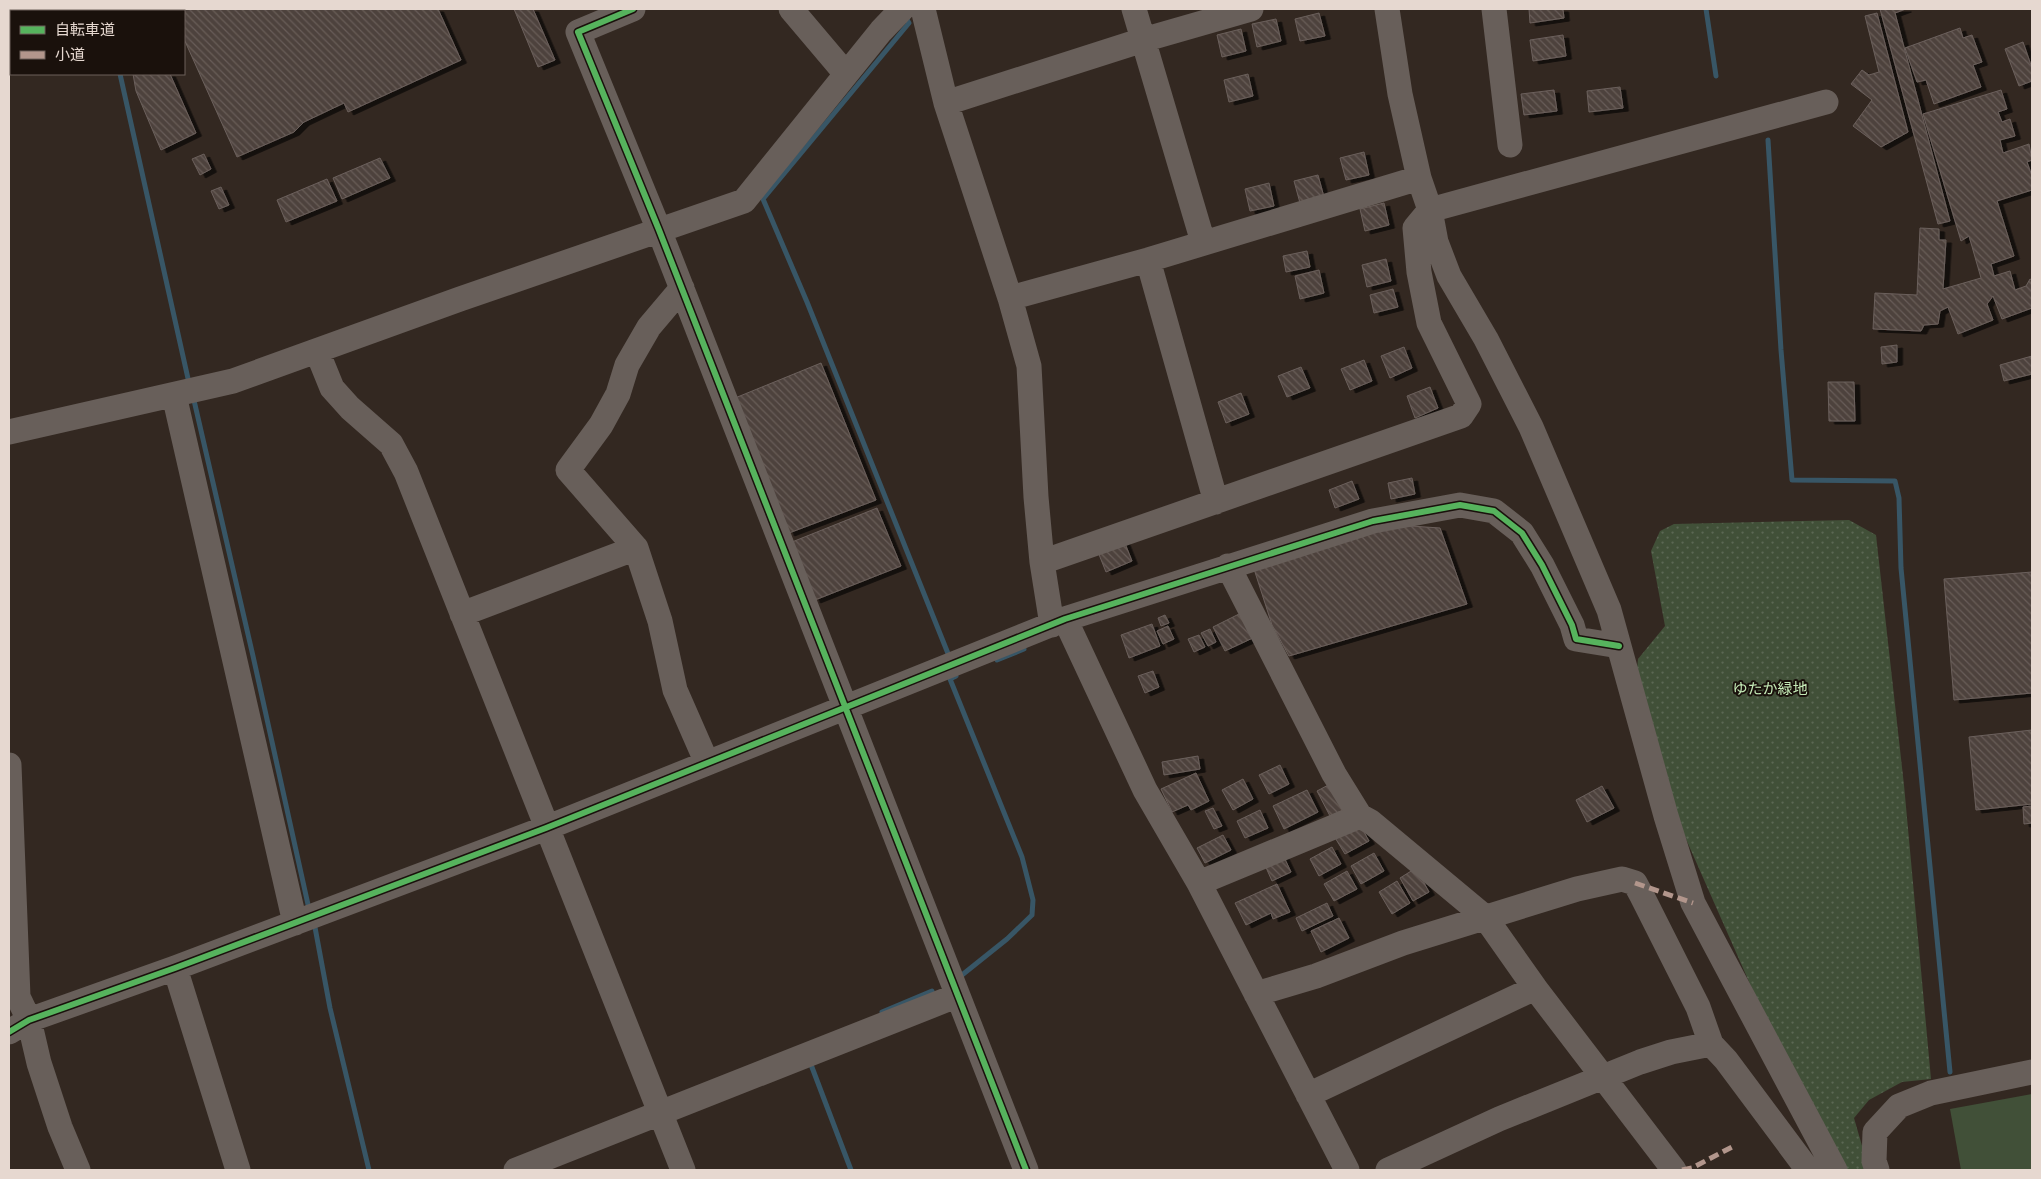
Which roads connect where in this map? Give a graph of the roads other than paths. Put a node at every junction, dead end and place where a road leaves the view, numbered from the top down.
1 (633, 9) edge
2 (791, 9) edge
3 (902, 9) edge
4 (923, 9) edge
5 (1134, 9) edge
6 (1251, 9) edge
7 (1387, 9) edge
8 (1494, 9) edge
9 (1143, 40) junction
10 (846, 74) junction
11 (1826, 102) dead end
12 (946, 103) junction
13 (1510, 145) dead end
14 (1419, 178) junction
15 (1430, 210) junction
16 (660, 230) junction
17 (1203, 242) junction
18 (1148, 260) junction
19 (682, 288) junction
20 (1010, 298) junction
21 (317, 351) junction
22 (185, 392) junction
23 (9, 432) edge
24 (1216, 502) junction
25 (636, 548) junction
26 (1042, 562) junction
27 (1231, 572) junction
28 (462, 614) junction
29 (1059, 622) junction
30 (1618, 646) junction
31 (844, 708) junction
32 (707, 764) junction
33 (9, 766) edge
34 (1360, 816) junction
35 (546, 828) junction
36 (10, 847) edge
37 (1199, 883) junction
38 (1490, 916) junction
39 (306, 919) junction
40 (175, 968) junction
41 (1535, 988) junction
42 (1256, 994) junction
43 (956, 996) junction
44 (19, 1026) edge
45 (1711, 1044) junction
46 (2032, 1072) edge
47 (1605, 1078) junction
48 (1308, 1095) junction
49 (660, 1113) junction
50 (78, 1170) edge
51 (238, 1170) edge
52 (516, 1170) edge
53 (683, 1170) edge
54 (1026, 1170) edge
55 (1347, 1170) edge
56 (1388, 1170) edge
57 (1674, 1170) edge
58 (1808, 1170) edge
59 (1835, 1170) edge
60 (1877, 1170) edge

1 - 16 street
2 - 10 street
3 - 10 street
4 - 12 street
5 - 9 street
6 - 9 street
7 - 14 street
8 - 13 street
9 - 12 street
9 - 17 street
10 - 16 street
11 - 15 street
12 - 20 street
14 - 15 street
14 - 17 street
15 - 24 street
15 - 30 street
16 - 19 street
16 - 21 street
17 - 18 street
18 - 20 street
18 - 24 street
19 - 25 street
19 - 31 street
20 - 26 street
21 - 22 street
21 - 28 street
22 - 23 street
22 - 39 street
24 - 26 street
25 - 28 street
25 - 32 street
26 - 29 street
27 - 29 street
27 - 30 street
27 - 34 street
28 - 35 street
29 - 31 street
29 - 37 street
30 - 59 street
31 - 32 street
31 - 43 street
32 - 35 street
33 - 36 street
34 - 37 street
34 - 38 street
35 - 39 street
35 - 49 street
36 - 44 street
37 - 42 street
38 - 41 street
38 - 42 street
38 - 45 street
39 - 40 street
40 - 44 street
40 - 51 street
41 - 47 street
41 - 48 street
42 - 48 street
43 - 49 street
43 - 54 street
44 - 50 street
45 - 47 street
45 - 58 street
46 - 60 street
47 - 56 street
47 - 57 street
48 - 55 street
49 - 52 street
49 - 53 street

